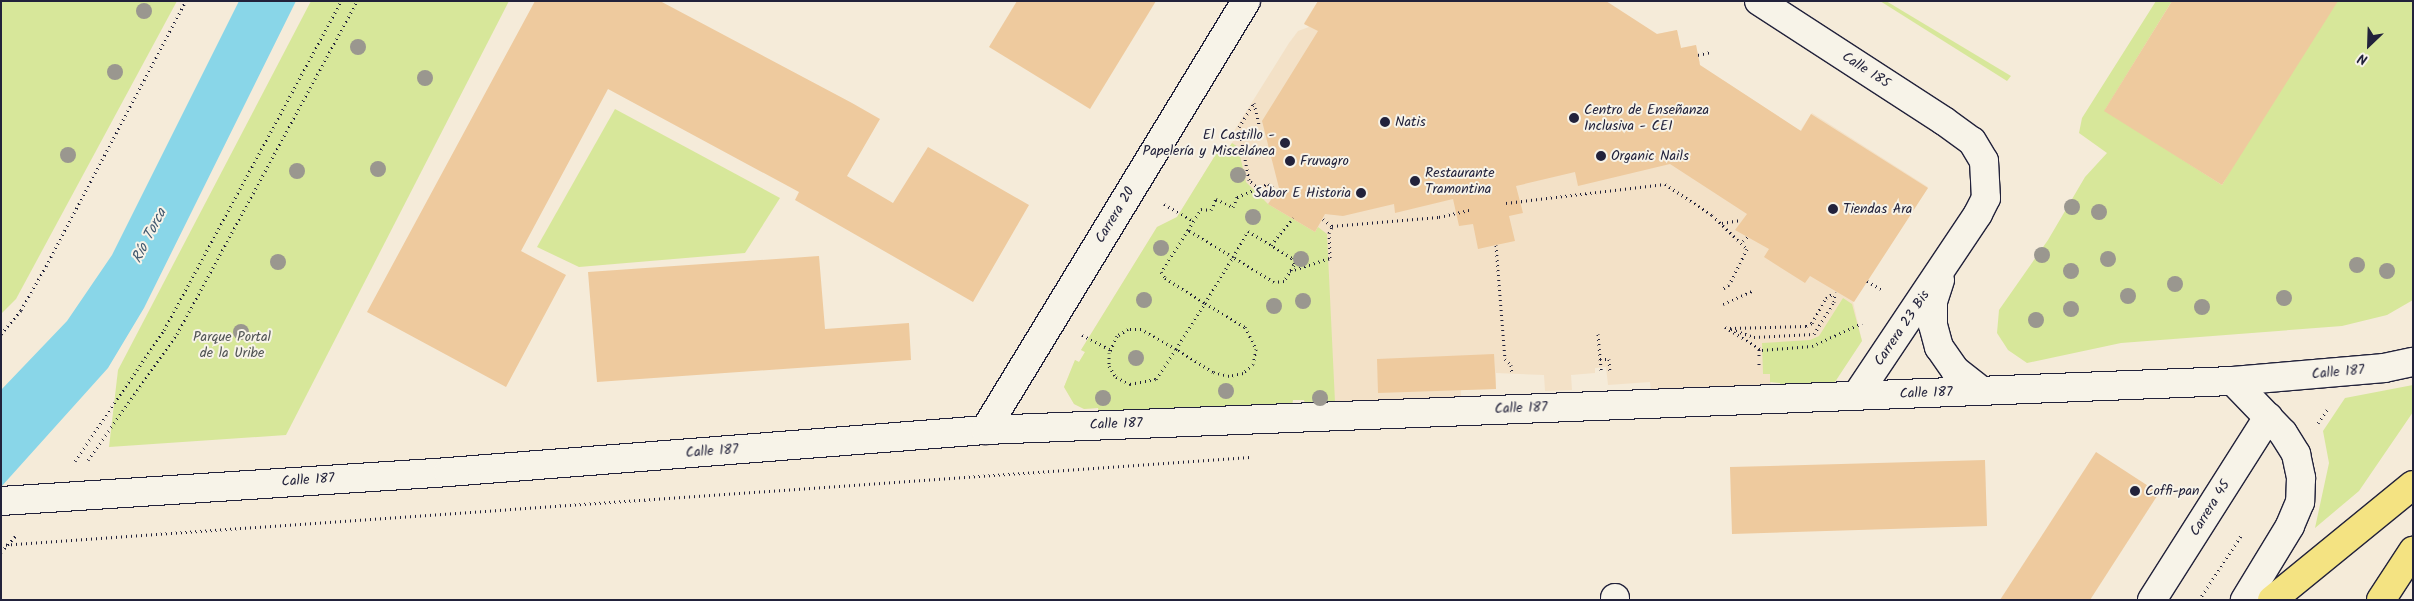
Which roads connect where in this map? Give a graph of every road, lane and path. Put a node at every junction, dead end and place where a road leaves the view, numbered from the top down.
1 (186, 1) edge
2 (341, 1) edge
3 (357, 1) edge
4 (1246, 1) edge
5 (1759, 1) edge
6 (1712, 52) dead end
7 (1698, 55) dead end
8 (1259, 124) dead end
9 (1972, 141) joint
10 (1259, 189) junction
11 (1277, 190) dead end
12 (1506, 203) dead end
13 (1164, 204) dead end
14 (1469, 210) dead end
15 (1293, 218) dead end
16 (1323, 219) dead end
17 (1741, 220) dead end
18 (1194, 222) junction
19 (1722, 223) junction
20 (1332, 226) junction
21 (1188, 230) junction
22 (1747, 237) dead end
23 (1743, 242) junction
24 (1271, 245) junction
25 (1496, 246) dead end
26 (1233, 257) junction
27 (1948, 260) junction
28 (1290, 271) junction
29 (1867, 281) dead end
30 (1722, 289) dead end
31 (1880, 289) dead end
32 (1754, 290) dead end
33 (1205, 303) junction
34 (1723, 304) dead end
35 (1870, 322) dead end
36 (1725, 327) junction
37 (1, 334) edge
38 (1082, 335) dead end
39 (1110, 349) junction
40 (1176, 349) junction
41 (2413, 362) edge
42 (1511, 379) dead end
43 (2233, 381) junction
44 (1982, 391) junction
45 (1856, 396) junction
46 (2268, 416) junction
47 (984, 430) junction
48 (1256, 456) dead end
49 (2413, 485) edge
50 (57, 496) junction
51 (4, 501) edge
52 (2248, 525) dead end
53 (8, 544) junction
54 (1, 545) edge
55 (2413, 551) edge
56 (1, 552) edge
57 (2152, 600) edge
58 (2199, 600) edge
59 (2245, 600) edge
60 (2272, 600) edge
61 (2381, 600) edge

1 - 37 path
2 - 50 path
3 - 50 path
4 - 47 street, Carrera 20
5 - 9 street, Calle 185
6 - 7 path
8 - 10 path
9 - 27 street, Carrera 23 Bis
10 - 11 path
10 - 18 path
12 - 19 path
13 - 18 path
14 - 20 path
15 - 24 path
16 - 20 path
17 - 19 path
18 - 21 path
19 - 23 path
20 - 28 path
21 - 26 path
21 - 33 path
22 - 23 path
23 - 30 path
24 - 26 path
24 - 28 path
25 - 42 path
26 - 28 path
26 - 33 path
27 - 44 street, Carrera 23 Bis
27 - 45 street, Carrera 23 Bis
29 - 31 path
32 - 34 path
33 - 40 path
33 - 40 path
35 - 36 path
36 - 36 path
38 - 39 path
39 - 40 path
39 - 40 path
41 - 43 street, Calle 187
43 - 44 street, Calle 187
43 - 46 street
44 - 45 street, Calle 187
45 - 47 street, Calle 187
46 - 57 street, Carrera 45
46 - 59 street
47 - 50 street, Calle 187
48 - 53 path
49 - 60 highway
50 - 51 street, Calle 187
50 - 53 path
52 - 58 path
53 - 54 path
53 - 56 path
55 - 61 highway

